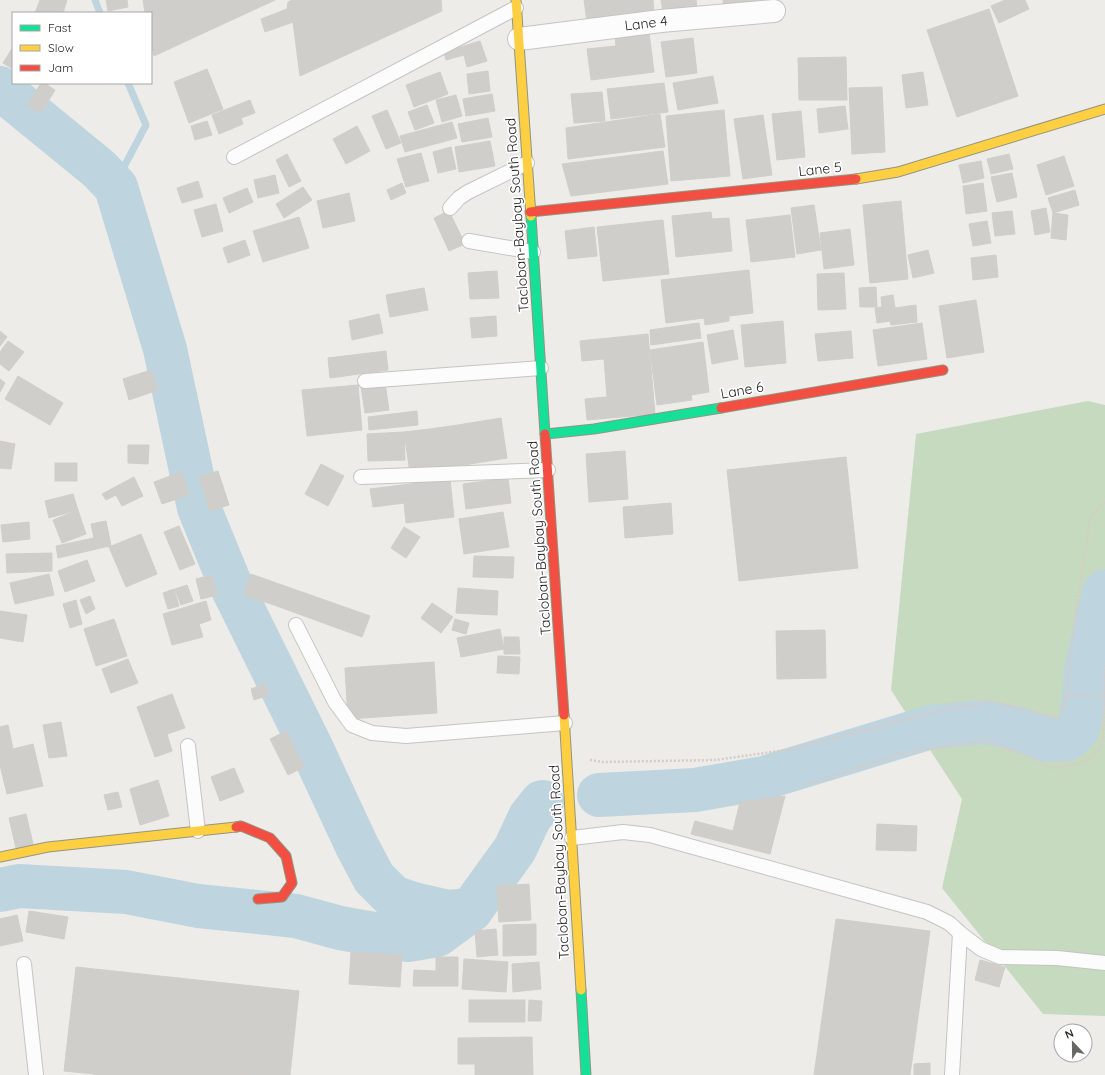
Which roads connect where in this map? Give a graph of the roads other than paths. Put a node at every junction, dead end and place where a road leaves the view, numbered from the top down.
1 (516, 4) edge
2 (774, 11) dead end
3 (519, 39) junction
4 (1105, 109) edge
5 (234, 158) dead end
6 (527, 163) junction
7 (450, 208) dead end
8 (530, 212) junction
9 (469, 241) dead end
10 (533, 252) junction
11 (541, 368) junction
12 (943, 370) dead end
13 (365, 381) dead end
14 (546, 434) junction
15 (548, 470) junction
16 (361, 477) dead end
17 (296, 625) dead end
18 (565, 723) junction
19 (188, 746) dead end
20 (198, 830) junction
21 (572, 838) junction
22 (0, 857) edge
23 (258, 899) dead end
24 (960, 933) junction
25 (1105, 962) edge
26 (24, 964) dead end
27 (36, 1075) edge
28 (586, 1075) edge
29 (952, 1075) edge

1 - 3 street, Tacloban-Baybay South Road
1 - 5 lane
2 - 3 street, Lane 4
3 - 6 street, Tacloban-Baybay South Road
4 - 8 street, Lane 5
6 - 7 lane
6 - 8 street, Tacloban-Baybay South Road
8 - 10 street, Tacloban-Baybay South Road
9 - 10 lane
10 - 11 street, Tacloban-Baybay South Road
11 - 13 lane
11 - 14 street, Tacloban-Baybay South Road
12 - 14 street, Lane 6
14 - 15 street, Tacloban-Baybay South Road
15 - 16 lane
15 - 18 street, Tacloban-Baybay South Road
17 - 18 lane
18 - 21 street, Tacloban-Baybay South Road
19 - 20 lane
20 - 22 street
20 - 23 street
21 - 24 lane
21 - 28 street, Tacloban-Baybay South Road
24 - 25 lane
24 - 29 lane
26 - 27 lane

